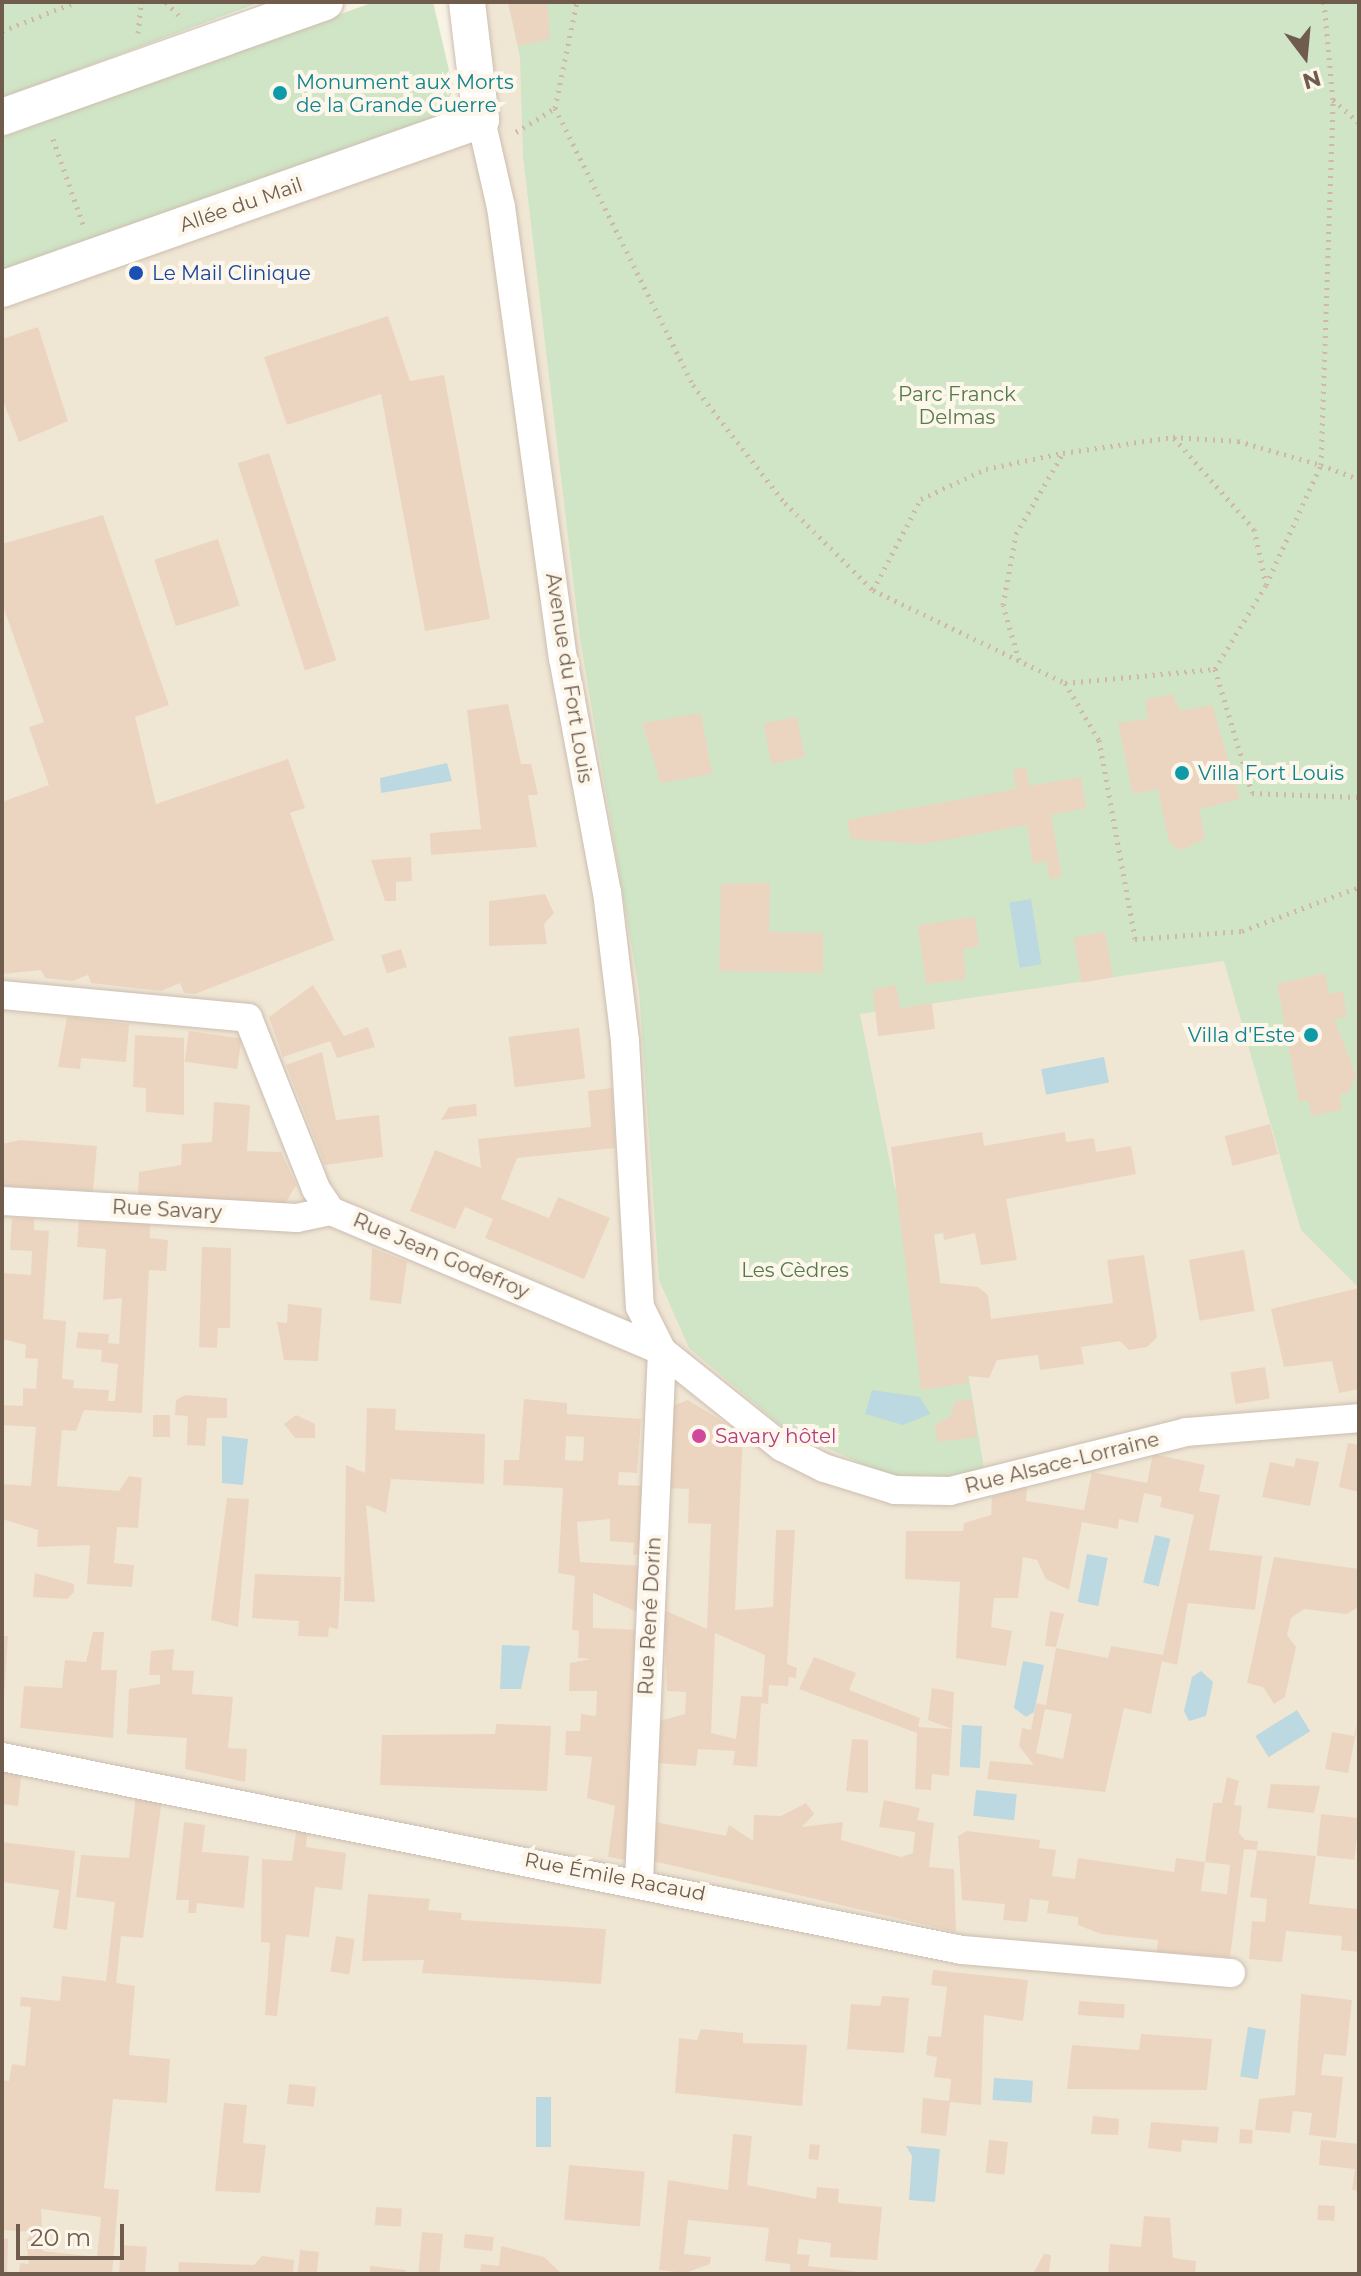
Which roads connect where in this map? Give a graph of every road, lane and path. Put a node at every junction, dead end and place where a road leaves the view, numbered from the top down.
1 (76, 2) edge
2 (325, 2) edge
3 (467, 2) edge
4 (577, 2) edge
5 (1324, 2) edge
6 (2, 31) edge
7 (1333, 100) junction
8 (555, 108) junction
9 (2, 117) edge
10 (1359, 123) edge
11 (484, 135) junction
12 (43, 143) dead end
13 (84, 229) dead end
14 (2, 289) edge
15 (1173, 437) junction
16 (1063, 453) junction
17 (1321, 465) junction
18 (1359, 479) edge
19 (1266, 585) junction
20 (873, 590) junction
21 (1019, 661) junction
22 (1215, 669) junction
23 (1065, 683) junction
24 (1359, 797) edge
25 (1359, 887) edge
26 (2, 995) edge
27 (2, 1201) edge
28 (331, 1211) junction
29 (662, 1351) junction
30 (1359, 1418) edge
31 (2, 1757) edge
32 (639, 1881) junction
33 (1231, 1973) dead end

1 - 6 path
2 - 9 street
3 - 11 street, Avenue du Fort Louis
4 - 8 path
5 - 7 path
7 - 10 path
7 - 17 path
8 - 11 path
8 - 20 path
11 - 14 street, Allée du Mail
11 - 29 street, Avenue du Fort Louis
12 - 13 path
15 - 16 path
15 - 17 path
15 - 19 path
16 - 20 path
16 - 21 path
17 - 18 path
17 - 19 path
19 - 22 path
20 - 21 path
21 - 23 path
22 - 23 path
22 - 24 path
23 - 25 path
26 - 28 street, Rue Jean Godefroy
27 - 28 street, Rue Savary
28 - 29 street, Rue Jean Godefroy
29 - 30 street, Rue Alsace-Lorraine
29 - 32 street, Rue René Dorin
31 - 32 street, Rue Émile Racaud
32 - 33 street, Rue Émile Racaud

